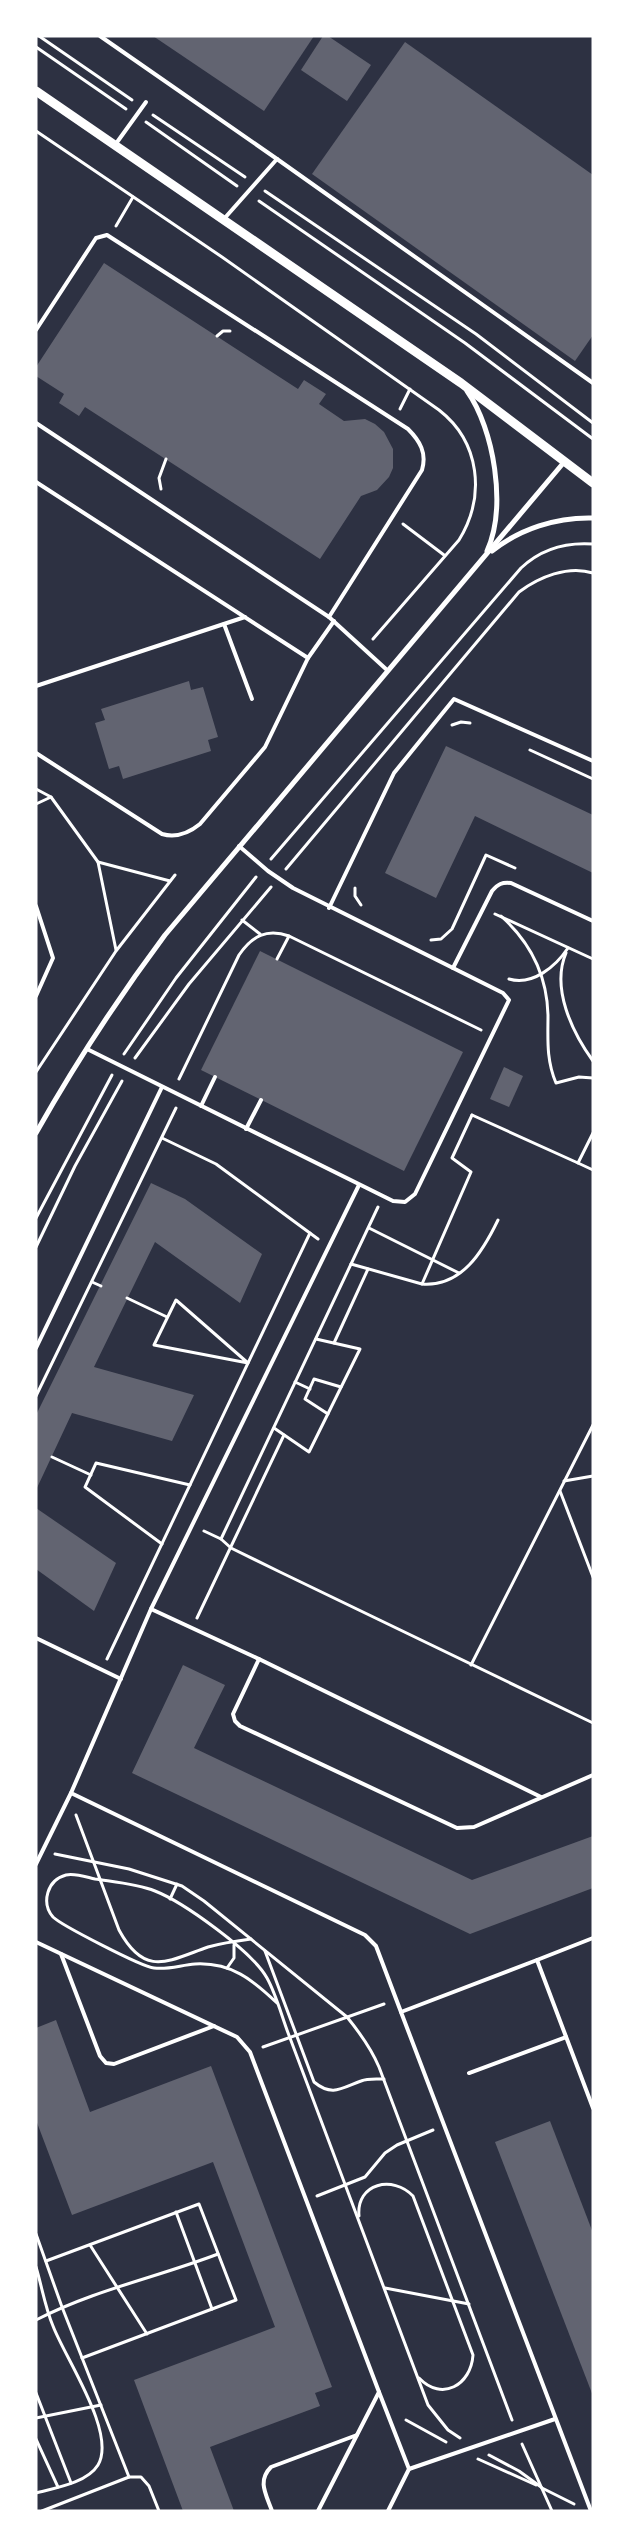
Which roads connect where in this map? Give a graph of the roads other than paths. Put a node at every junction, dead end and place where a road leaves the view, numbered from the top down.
1 (100, 36) edge
2 (36, 92) edge
3 (146, 102) dead end
4 (115, 145) junction
5 (278, 158) junction
6 (223, 220) junction
7 (36, 330) edge
8 (461, 383) junction
9 (593, 383) edge
10 (36, 423) edge
11 (565, 461) junction
12 (36, 482) edge
13 (593, 483) edge
14 (593, 518) edge
15 (483, 558) junction
16 (245, 617) junction
17 (329, 617) junction
18 (334, 622) junction
19 (224, 624) junction
20 (308, 658) junction
21 (387, 670) junction
22 (36, 686) edge
23 (252, 699) dead end
24 (36, 753) edge
25 (593, 761) edge
26 (239, 846) junction
27 (36, 906) edge
28 (329, 908) junction
29 (593, 920) edge
30 (453, 968) junction
31 (36, 996) edge
32 (87, 1049) junction
33 (215, 1078) dead end
34 (162, 1087) junction
35 (261, 1100) dead end
36 (201, 1106) junction
37 (246, 1129) junction
38 (36, 1134) edge
39 (359, 1185) junction
40 (36, 1348) edge
41 (151, 1609) junction
42 (36, 1638) edge
43 (258, 1659) junction
44 (120, 1679) junction
45 (593, 1775) edge
46 (71, 1793) junction
47 (541, 1797) junction
48 (36, 1864) edge
49 (593, 1938) edge
50 (36, 1942) edge
51 (61, 1954) junction
52 (537, 1960) junction
53 (401, 2012) junction
54 (214, 2026) junction
55 (566, 2038) junction
56 (469, 2073) dead end
57 (593, 2108) edge
58 (379, 2392) junction
59 (555, 2419) junction
60 (358, 2434) junction
61 (409, 2469) junction
62 (272, 2511) edge
63 (318, 2511) edge
64 (388, 2511) edge
65 (591, 2511) edge

1 - 5 lane
2 - 4 street
3 - 4 lane
4 - 6 street
5 - 6 lane
5 - 9 lane
6 - 8 street
7 - 17 lane
8 - 11 street
8 - 15 street
10 - 17 lane
11 - 13 street
11 - 15 street
12 - 16 lane
14 - 15 street
15 - 21 street
16 - 19 lane
16 - 20 lane
17 - 18 lane
18 - 20 lane
18 - 21 lane
19 - 22 lane
19 - 23 lane
20 - 24 lane
21 - 26 street
25 - 28 lane
26 - 28 lane
26 - 32 street
27 - 31 lane
28 - 30 lane
29 - 30 lane
30 - 39 lane
32 - 34 lane
32 - 38 street
33 - 36 lane
34 - 36 lane
34 - 40 lane
35 - 37 lane
36 - 37 lane
37 - 39 lane
39 - 41 lane
41 - 43 lane
41 - 44 lane
42 - 44 lane
43 - 47 lane
43 - 47 lane
44 - 46 lane
45 - 47 lane
46 - 48 lane
46 - 53 lane
49 - 52 lane
50 - 51 lane
51 - 54 lane
51 - 54 lane
52 - 53 lane
52 - 55 lane
53 - 59 lane
54 - 58 lane
55 - 56 lane
55 - 57 lane
58 - 60 lane
58 - 61 lane
59 - 61 lane
59 - 65 lane
60 - 62 lane
60 - 63 lane
61 - 64 lane

